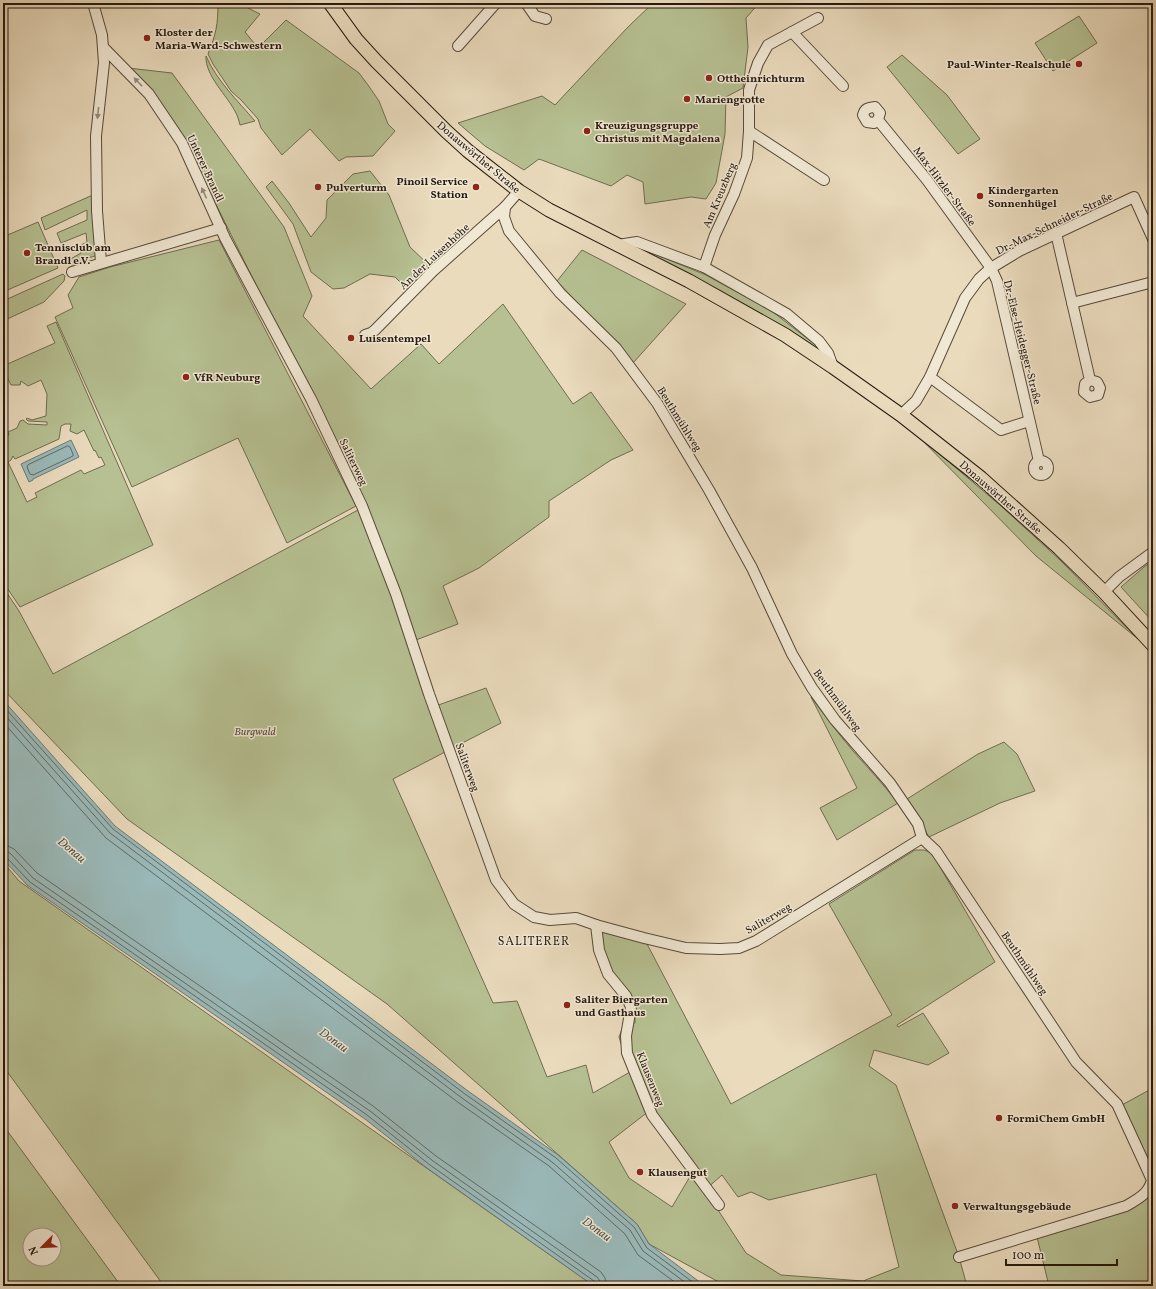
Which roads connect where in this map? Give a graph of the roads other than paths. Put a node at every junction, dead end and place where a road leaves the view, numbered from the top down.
1 (93, 3) edge
2 (330, 3) edge
3 (496, 3) edge
4 (526, 3) edge
5 (818, 18) dead end
6 (546, 19) dead end
7 (792, 32) junction
8 (458, 46) dead end
9 (103, 47) junction
10 (843, 86) dead end
11 (878, 120) dead end
12 (749, 131) junction
13 (824, 180) dead end
14 (519, 191) junction
15 (505, 207) junction
16 (221, 228) junction
17 (1056, 233) junction
18 (1153, 239) edge
19 (618, 245) junction
20 (101, 262) junction
21 (704, 267) junction
22 (991, 268) junction
23 (72, 272) dead end
24 (1153, 282) edge
25 (1072, 303) junction
26 (365, 335) dead end
27 (833, 367) junction
28 (930, 377) junction
29 (1090, 380) dead end
30 (901, 415) junction
31 (1030, 421) junction
32 (1039, 461) dead end
33 (1153, 552) edge
34 (1104, 592) junction
35 (1153, 645) edge
36 (922, 838) junction
37 (596, 925) junction
38 (1153, 1178) edge
39 (720, 1205) dead end
40 (959, 1257) dead end

1 - 9 street
2 - 14 main road, Donauwörther Straße
3 - 8 street
4 - 6 street
5 - 7 street, Am Kreuzberg
7 - 10 street
7 - 12 street, Am Kreuzberg
16 -> 9 street, Unterer Brandl
9 -> 20 street
11 - 22 street, Max-Hitzler-Straße
12 - 13 street
12 - 21 street, Am Kreuzberg
14 - 15 street, An der Luisenhöhe
14 - 19 main road, Donauwörther Straße
15 - 26 street, An der Luisenhöhe
15 - 36 street, Beuthmühlweg
16 - 20 street
16 - 37 street, Saliterweg
17 - 18 street, Dr.-Max-Schneider-Straße
17 - 22 street, Dr.-Max-Schneider-Straße
17 - 25 street
19 - 21 street
19 - 27 main road, Donauwörther Straße
20 - 23 street
21 - 27 street
22 - 28 street, Dr.-Max-Schneider-Straße
22 - 31 street, Dr.-Else-Heidegger-Straße
24 - 25 street
25 - 29 street
27 - 30 main road, Donauwörther Straße
28 - 30 street, Dr.-Max-Schneider-Straße
28 - 31 street, Dr.-Else-Heidegger-Straße
30 - 34 main road, Donauwörther Straße
31 - 32 street, Dr.-Else-Heidegger-Straße
33 - 34 street
34 - 35 main road, Donauwörther Straße
36 - 37 street, Saliterweg
36 - 38 street, Beuthmühlweg
37 - 39 street, Klausenweg
38 - 40 street

